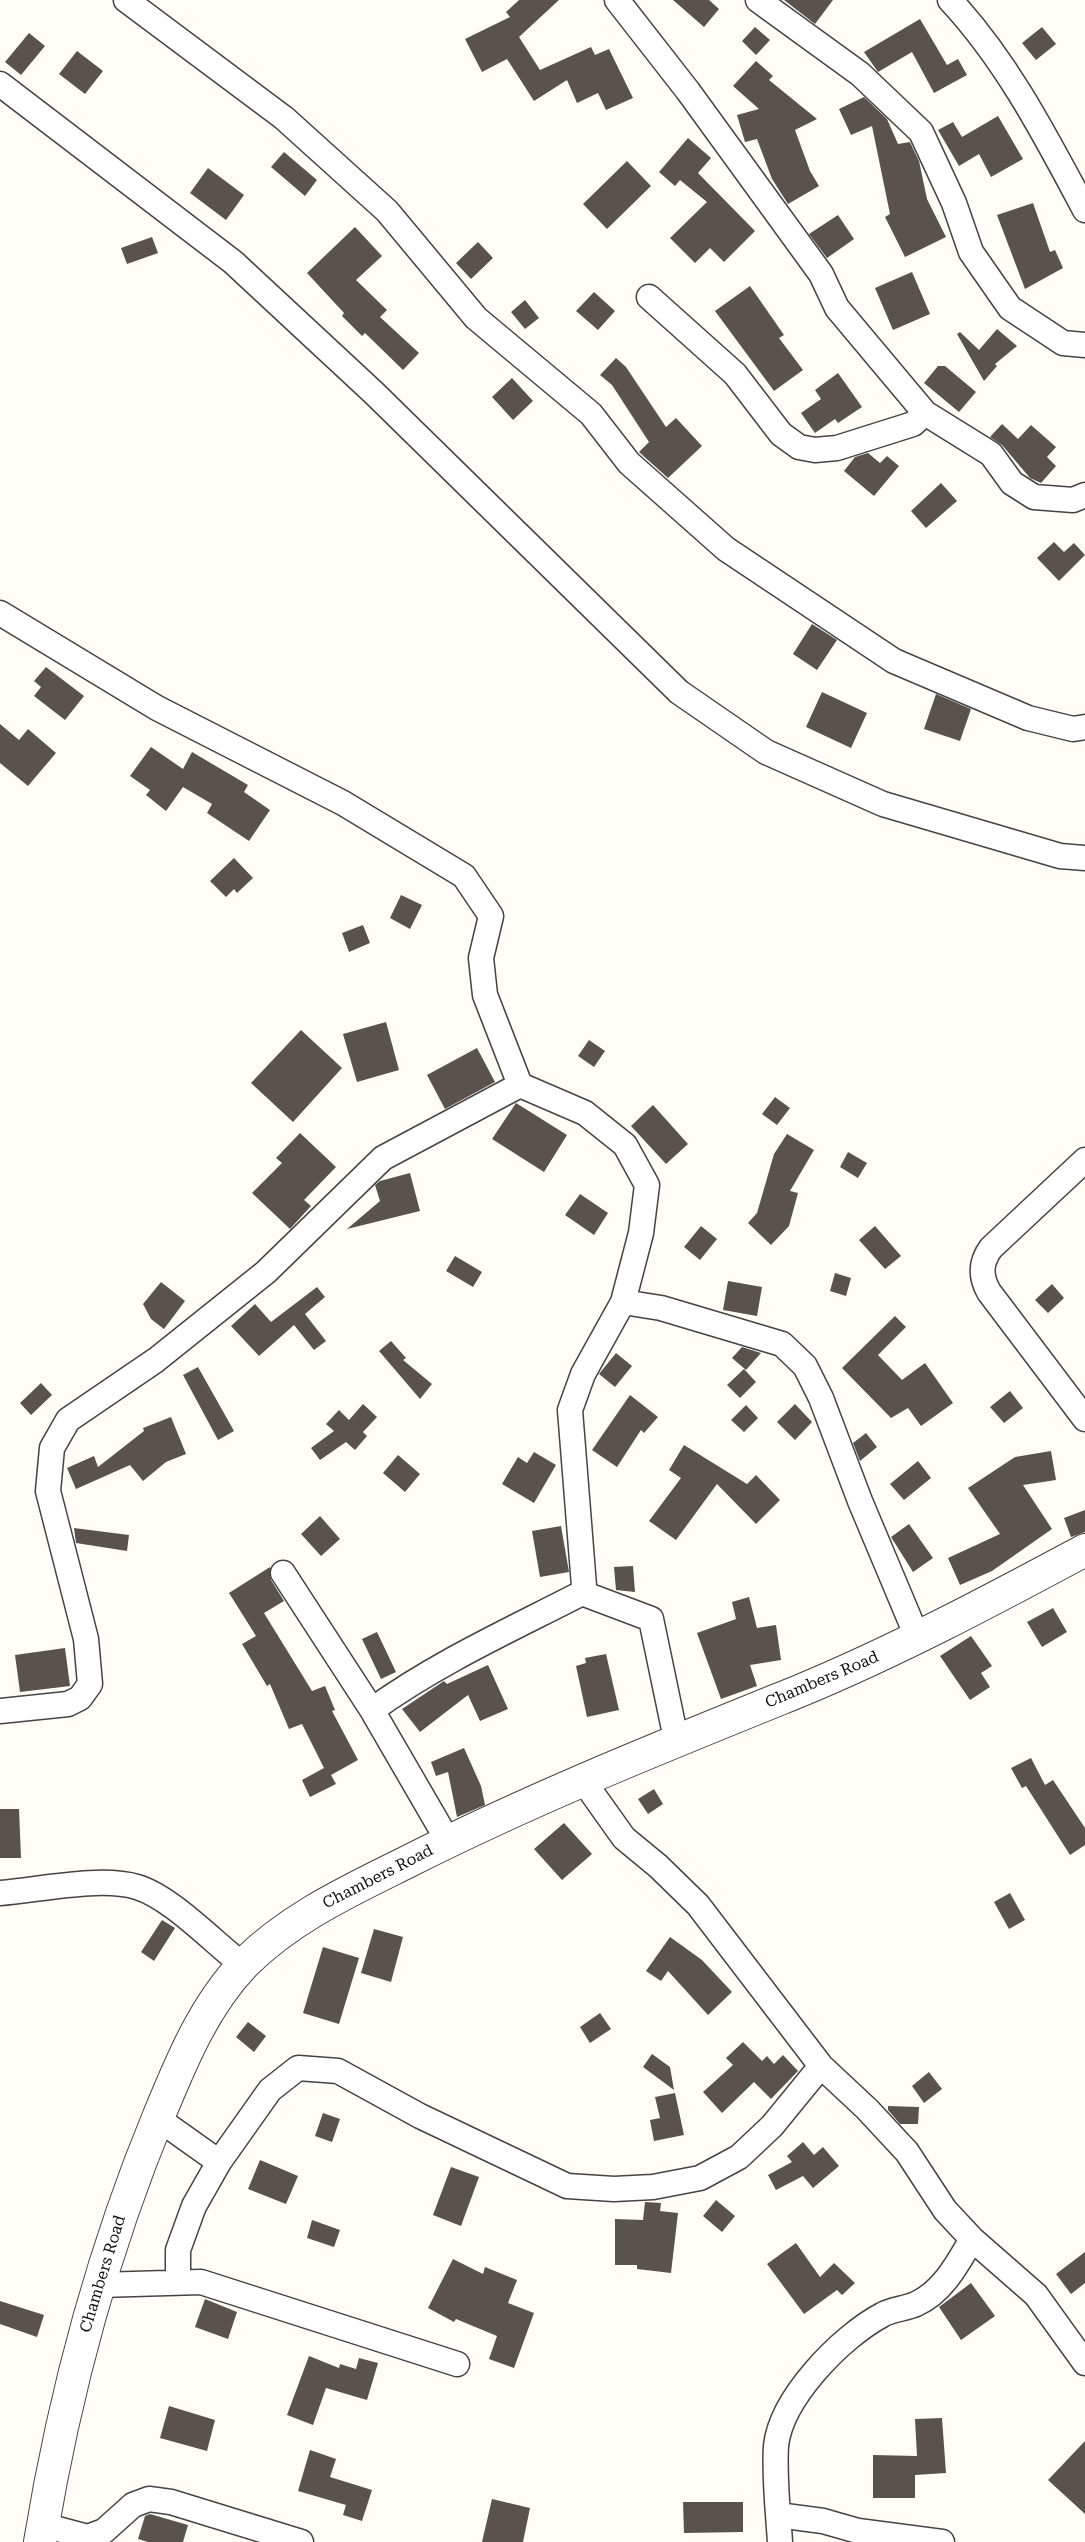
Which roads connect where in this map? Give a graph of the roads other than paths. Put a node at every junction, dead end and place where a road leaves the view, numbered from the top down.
1 (126, 0) edge
2 (617, 0) edge
3 (758, 0) edge
4 (950, 0) edge
5 (0, 84) edge
6 (1085, 210) edge
7 (649, 297) dead end
8 (1085, 345) edge
9 (925, 413) junction
10 (1085, 495) edge
11 (0, 613) edge
12 (1085, 727) edge
13 (1085, 858) edge
14 (520, 1084) junction
15 (1085, 1160) edge
16 (622, 1302) junction
17 (1085, 1419) edge
18 (1085, 1550) edge
19 (283, 1573) dead end
20 (582, 1593) junction
21 (918, 1639) junction
22 (372, 1710) junction
23 (0, 1711) edge
24 (676, 1739) junction
25 (582, 1779) junction
26 (448, 1841) junction
27 (0, 1893) edge
28 (243, 1965) junction
29 (821, 2066) junction
30 (158, 2118) junction
31 (219, 2162) junction
32 (972, 2240) junction
33 (178, 2282) junction
34 (99, 2285) junction
35 (1085, 2363) edge
36 (457, 2364) dead end
37 (778, 2516) junction
38 (41, 2534) edge
39 (301, 2542) edge
40 (780, 2542) edge
41 (942, 2542) edge

1 - 12 street
2 - 9 street
3 - 8 street
4 - 6 street
5 - 13 street
7 - 9 street
9 - 10 street
11 - 14 street
14 - 16 street
14 - 23 street
15 - 17 street
16 - 20 street
16 - 21 street
18 - 21 street, Chambers Road
19 - 22 street
20 - 22 street
20 - 24 street
21 - 24 street, Chambers Road
22 - 26 street
24 - 25 street, Chambers Road
25 - 26 street, Chambers Road
25 - 29 street
26 - 28 street, Chambers Road
27 - 28 street
28 - 30 street, Chambers Road
29 - 31 street
29 - 32 street
30 - 31 street
30 - 34 street, Chambers Road
31 - 33 street
32 - 35 street
32 - 37 street
33 - 34 street
33 - 36 street
34 - 38 street, Chambers Road
37 - 40 street
37 - 41 street
38 - 39 street

